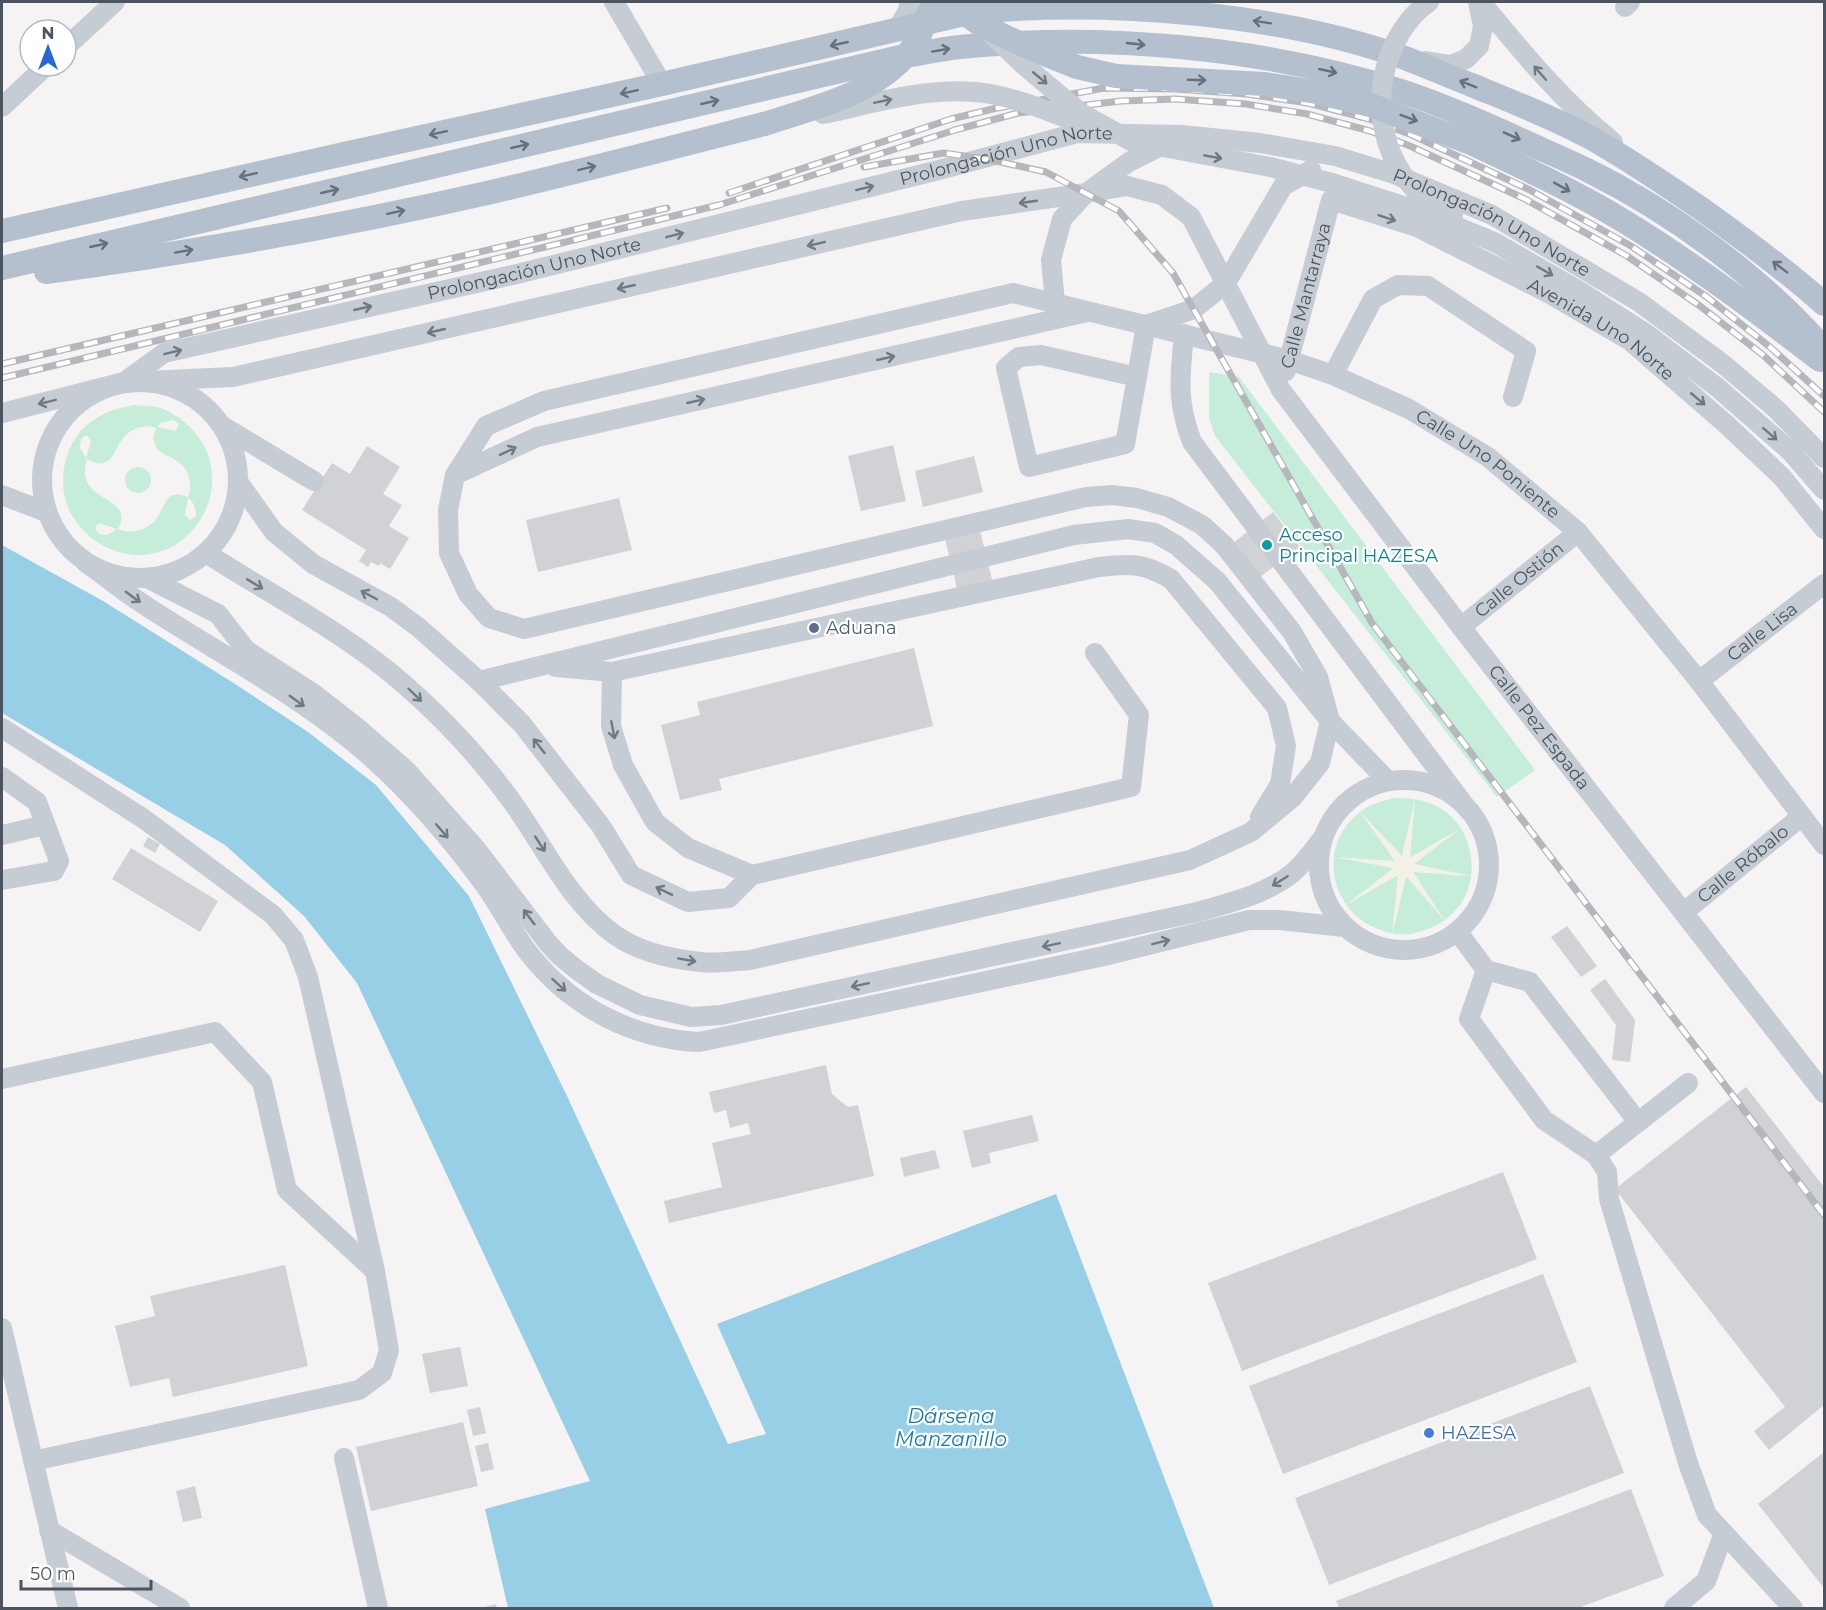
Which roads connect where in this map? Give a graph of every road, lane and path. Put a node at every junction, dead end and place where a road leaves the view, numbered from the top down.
1 (115, 2) edge
2 (614, 2) edge
3 (1429, 2) edge
4 (1480, 2) edge
5 (930, 3) edge
6 (1058, 3) edge
7 (981, 25) junction
8 (896, 31) junction
9 (78, 36) edge
10 (1404, 58) junction
11 (33, 78) edge
12 (662, 84) junction
13 (2, 107) edge
14 (764, 124) junction
15 (1182, 135) junction
16 (1131, 141) junction
17 (1335, 156) junction
18 (1661, 181) junction
19 (1086, 193) junction
20 (1331, 200) joint
21 (2, 231) edge
22 (1494, 242) junction
23 (2, 268) edge
24 (2, 277) edge
25 (1226, 283) junction
26 (1055, 303) junction
27 (1824, 304) edge
28 (1092, 311) junction
29 (1146, 325) junction
30 (1184, 334) junction
31 (1824, 349) edge
32 (1263, 354) junction
33 (1289, 360) junction
34 (1824, 364) edge
35 (1333, 375) junction
36 (1137, 377) junction
37 (124, 382) junction
38 (1281, 390) junction
39 (1513, 398) dead end
40 (2, 413) edge
41 (224, 428) junction
42 (1824, 458) edge
43 (455, 475) junction
44 (314, 481) dead end
45 (239, 483) junction
46 (1824, 490) edge
47 (2, 495) edge
48 (46, 512) junction
49 (1824, 529) edge
50 (1578, 532) junction
51 (206, 553) junction
52 (85, 562) junction
53 (147, 578) junction
54 (1824, 584) edge
55 (1461, 627) junction
56 (1095, 653) dead end
57 (538, 666) junction
58 (612, 672) junction
59 (479, 681) junction
60 (1699, 681) junction
61 (1330, 721) junction
62 (2, 728) edge
63 (1388, 781) junction
64 (5, 783) edge
65 (1462, 802) junction
66 (1802, 816) junction
67 (45, 825) junction
68 (1251, 832) junction
69 (2, 836) edge
70 (1322, 840) junction
71 (1824, 845) edge
72 (752, 875) junction
73 (2, 880) edge
74 (1684, 912) junction
75 (1344, 927) junction
76 (1457, 931) junction
77 (1486, 970) junction
78 (2, 1079) edge
79 (1688, 1083) dead end
80 (1824, 1091) edge
81 (1638, 1122) junction
82 (1596, 1155) junction
83 (375, 1272) junction
84 (2, 1328) edge
85 (344, 1458) dead end
86 (33, 1461) junction
87 (49, 1530) junction
88 (1724, 1533) junction
89 (68, 1608) edge
90 (180, 1608) edge
91 (378, 1608) edge
92 (1674, 1608) edge
93 (1793, 1608) edge

1 - 9 street
2 - 12 street
3 - 22 street, bridge
4 - 10 street
18 -> 4 street
5 - 7 main road, bridge
5 - 8 street
5 - 14 main road, bridge
6 - 8 main road
10 -> 6 main road
7 -> 16 street, bridge
7 -> 34 main road, bridge
8 -> 12 main road
18 -> 10 main road
11 - 13 street
12 -> 21 main road
14 -> 16 street, bridge
24 -> 14 main road
15 - 17 street, Prolongación Uno Norte
15 - 19 street
37 -> 15 street, Prolongación Uno Norte
16 -> 22 street, bridge
17 - 25 street
17 - 42 street, Prolongación Uno Norte
27 -> 18 main road
19 - 25 street
19 - 26 street
19 -> 37 street
20 - 33 street, Calle Mantarraya
20 -> 49 street, Avenida Uno Norte
22 -> 46 street
23 -> 31 main road
25 - 29 street
25 - 32 street, Calle Pez Espada
26 - 28 street, Calle Uno Poniente
26 - 43 street, Calle Uno Poniente
28 - 29 street, Calle Uno Poniente
43 -> 28 street
29 - 30 street, Calle Uno Poniente
29 - 36 street
30 - 32 street, Calle Uno Poniente
30 - 65 street
32 - 33 street, Calle Uno Poniente
32 - 38 street, Calle Pez Espada
33 - 35 street, Calle Uno Poniente
33 - 38 street, Calle Mantarraya
35 - 39 street
35 - 50 street, Calle Uno Poniente
36 - 36 street
37 -> 40 street
37 - 41 street
37 - 48 street
38 - 55 street, Calle Pez Espada
41 - 44 street
41 - 45 street
43 - 61 street
45 - 51 street
59 -> 45 street
47 - 48 street
48 - 52 street
50 - 55 street, Calle Ostión
50 - 60 street, Calle Uno Poniente
51 - 53 street
51 -> 68 street
52 - 53 street
52 -> 75 street
70 -> 53 street
54 - 60 street, Calle Lisa
55 - 74 street, Calle Pez Espada
56 - 72 street
57 - 58 street
57 - 59 street
57 - 61 street
58 - 68 street
58 -> 72 street
72 -> 59 street
60 - 66 street, Calle Uno Poniente
61 - 63 street
61 - 68 street
62 - 83 street
63 - 65 street
63 - 70 street
64 - 67 street
65 - 76 street
66 - 71 street, Calle Uno Poniente
66 - 74 street, Calle Róbalo
67 - 69 street
67 - 73 street
70 - 75 street
74 - 80 street, Calle Pez Espada
75 - 76 street
76 - 77 street
77 - 81 street
77 - 82 street
78 - 83 street
79 - 81 street
81 - 82 street
82 - 88 street
83 - 86 street
84 - 86 street
85 - 91 street
86 - 87 street
87 - 89 street
87 - 90 street
88 - 92 street
88 - 93 street

